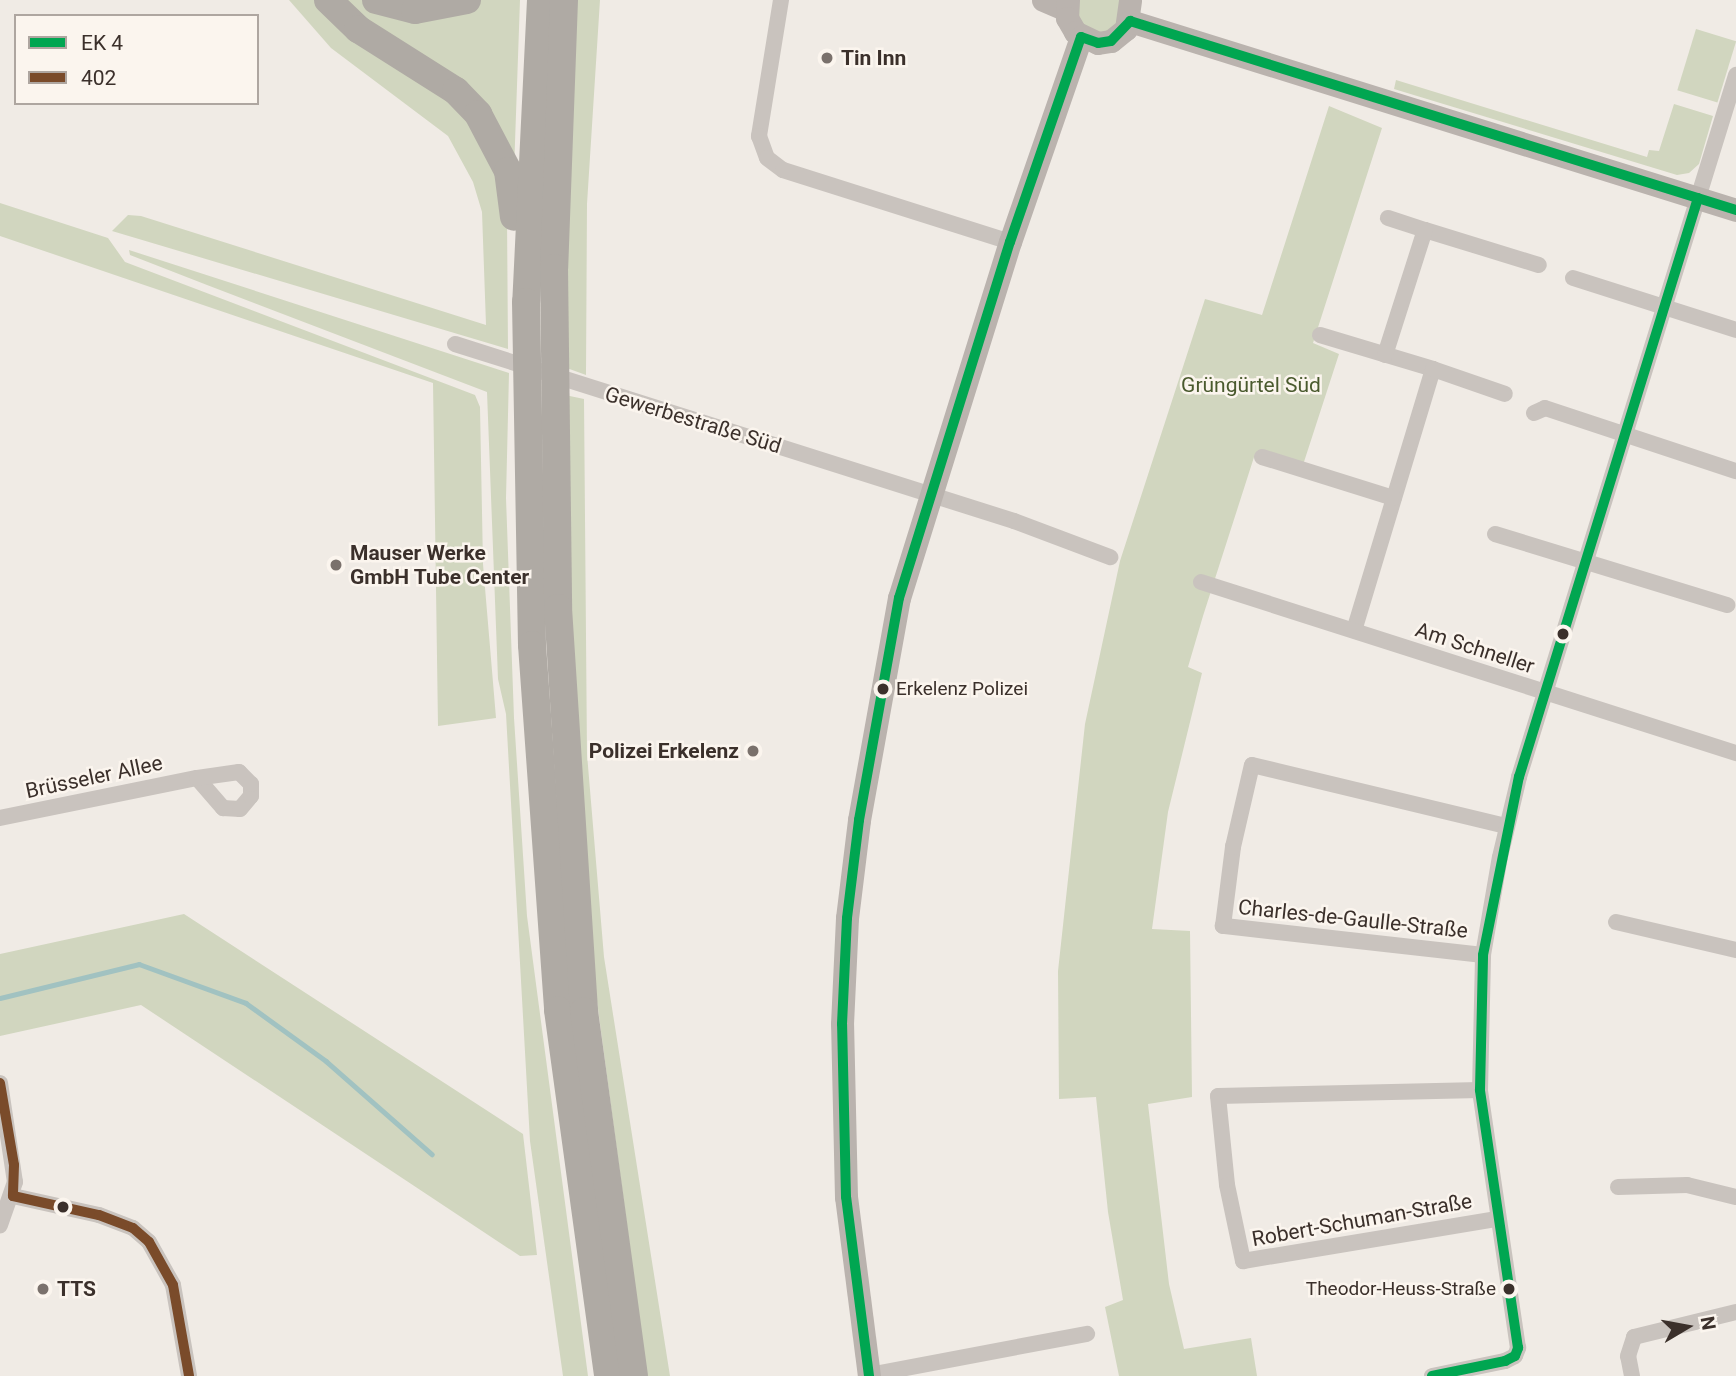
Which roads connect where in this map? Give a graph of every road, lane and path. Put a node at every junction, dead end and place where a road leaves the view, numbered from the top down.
1 (328, 0) edge
2 (376, 0) edge
3 (467, 0) edge
4 (541, 0) edge
5 (564, 0) edge
6 (781, 0) edge
7 (1042, 0) edge
8 (1068, 5) edge
9 (1130, 10) edge
10 (1080, 37) junction
11 (1736, 75) edge
12 (1698, 198) junction
13 (1736, 210) edge
14 (1388, 218) dead end
15 (1425, 230) junction
16 (1010, 242) junction
17 (1539, 265) dead end
18 (1573, 278) dead end
19 (526, 302) junction
20 (1665, 307) junction
21 (1736, 330) edge
22 (1320, 335) dead end
23 (455, 344) dead end
24 (1385, 355) junction
25 (1433, 369) junction
26 (1505, 394) dead end
27 (1534, 413) dead end
28 (1626, 435) junction
29 (1262, 457) dead end
30 (1736, 471) edge
31 (931, 494) junction
32 (1394, 498) junction
33 (1495, 534) dead end
34 (1110, 557) dead end
35 (1586, 561) junction
36 (1201, 582) dead end
37 (1727, 605) dead end
38 (1354, 630) junction
39 (1546, 693) junction
40 (1736, 753) edge
41 (197, 778) dead end
42 (0, 818) edge
43 (1506, 826) junction
44 (1616, 922) dead end
45 (1736, 950) edge
46 (1483, 955) junction
47 (0, 1083) edge
48 (1480, 1090) junction
49 (1618, 1187) dead end
50 (13, 1196) junction
51 (1736, 1196) edge
52 (1496, 1219) junction
53 (0, 1225) edge
54 (1735, 1310) edge
55 (1087, 1334) dead end
56 (189, 1376) edge
57 (608, 1376) edge
58 (634, 1376) edge
59 (869, 1376) edge
60 (1432, 1376) edge
61 (1632, 1376) edge

1 - 19 highway
2 - 3 highway
4 - 19 highway
5 - 58 highway
6 - 16 street
7 - 8 street
8 - 10 street
9 - 10 street
9 - 12 street
10 - 16 street
11 - 12 street
12 - 13 street
12 - 20 street
14 - 15 street
15 - 17 street
15 - 24 street
16 - 31 street
18 - 20 street
19 - 57 highway
20 - 21 street
20 - 28 street
22 - 24 street
23 - 31 street, Gewerbestraße Süd
24 - 25 street
25 - 26 street
25 - 32 street
27 - 28 street
28 - 30 street
28 - 35 street
29 - 32 street
31 - 34 street, Gewerbestraße Süd
31 - 59 street
32 - 38 street
33 - 35 street
35 - 37 street
35 - 39 street
36 - 38 street, Am Schneller
38 - 39 street, Am Schneller
39 - 40 street, Am Schneller
39 - 43 street
41 - 42 street, Brüsseler Allee
43 - 46 street
43 - 46 street, Charles-de-Gaulle-Straße
44 - 45 street
46 - 48 street
47 - 50 street
48 - 52 street
48 - 52 street, Robert-Schuman-Straße
49 - 51 street
50 - 53 street
50 - 56 street
52 - 60 street
54 - 61 street
55 - 59 street

